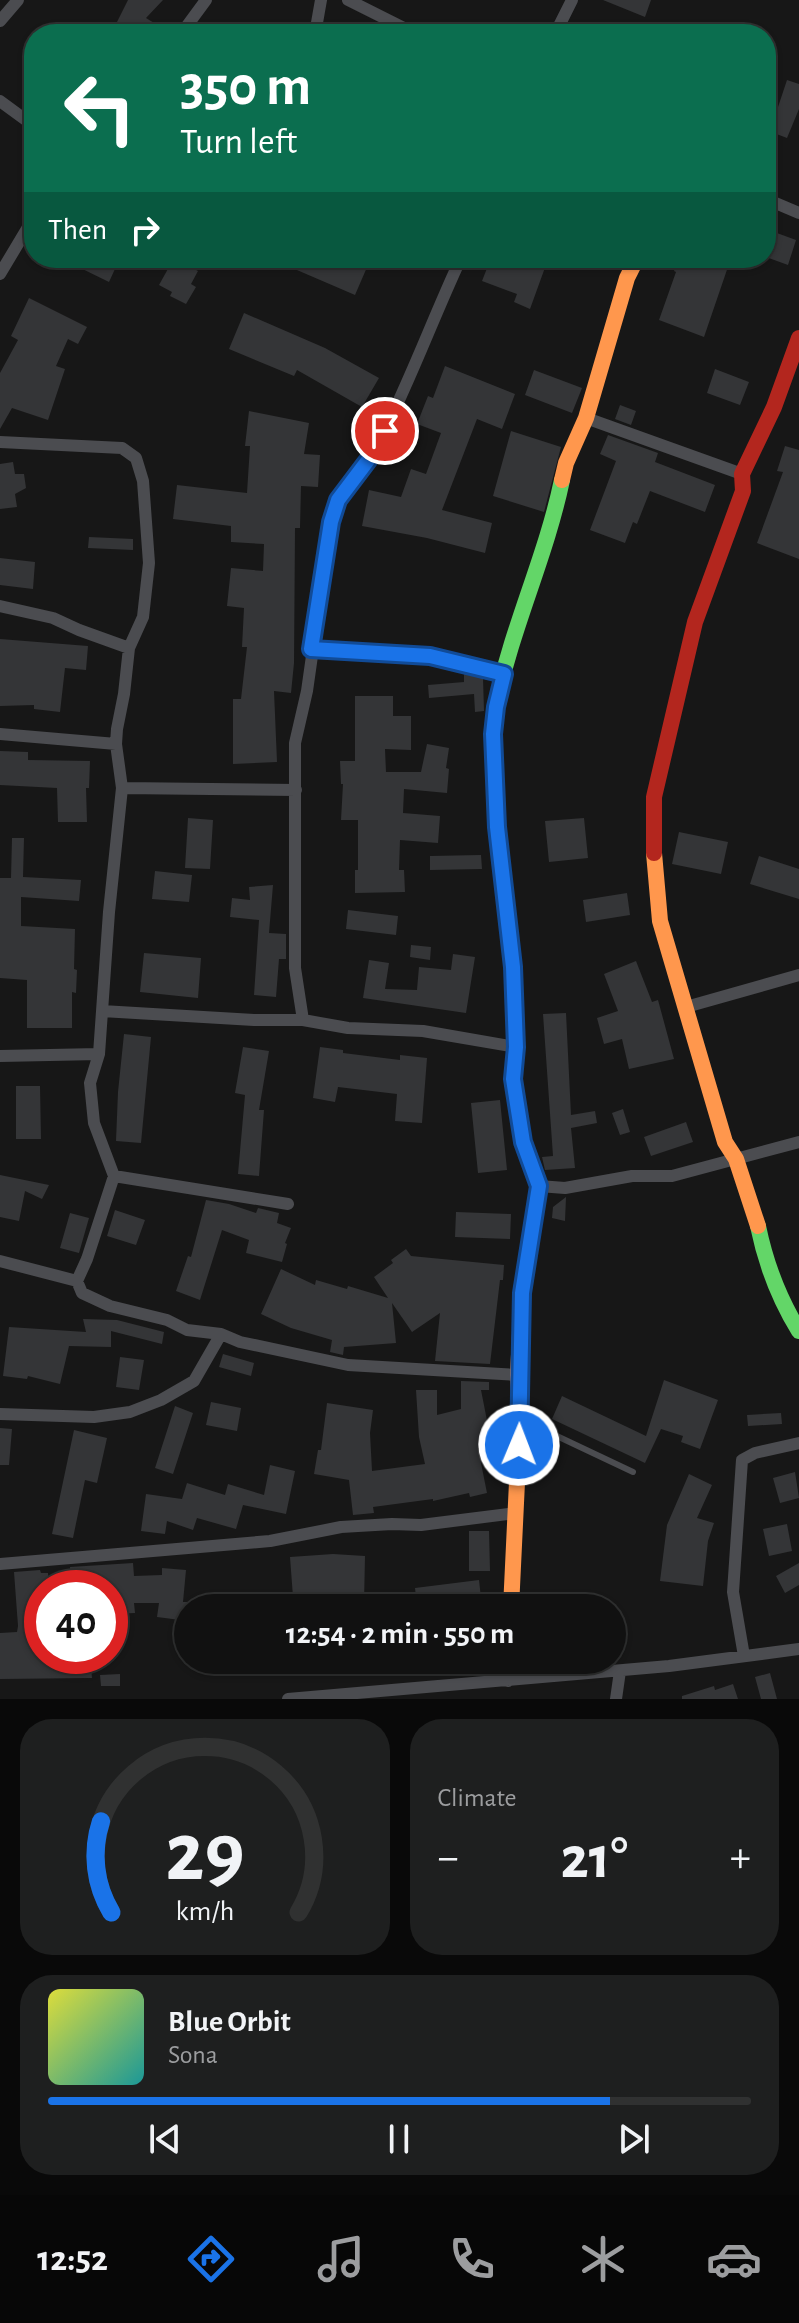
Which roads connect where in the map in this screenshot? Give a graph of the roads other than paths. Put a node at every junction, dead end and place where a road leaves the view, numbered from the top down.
1 (18, 0) edge
2 (206, 0) edge
3 (321, 0) edge
4 (348, 0) edge
5 (572, 0) edge
6 (0, 21) edge
7 (188, 24) edge
8 (317, 24) edge
9 (396, 24) edge
10 (560, 24) edge
11 (0, 101) edge
12 (24, 119) edge
13 (776, 203) edge
14 (799, 213) edge
15 (24, 234) edge
16 (457, 268) edge
17 (632, 268) edge
18 (0, 274) edge
19 (799, 338) edge
20 (586, 418) junction
21 (0, 442) edge
22 (742, 474) junction
23 (0, 606) edge
24 (129, 648) junction
25 (311, 649) junction
26 (504, 674) junction
27 (0, 734) edge
28 (116, 744) junction
29 (122, 788) junction
30 (296, 790) junction
31 (799, 975) edge
32 (686, 1007) junction
33 (102, 1011) junction
34 (303, 1020) junction
35 (516, 1047) junction
36 (99, 1054) junction
37 (0, 1056) edge
38 (799, 1142) edge
39 (736, 1159) junction
40 (114, 1176) junction
41 (539, 1186) junction
42 (288, 1204) dead end
43 (0, 1261) edge
44 (77, 1281) junction
45 (799, 1331) edge
46 (221, 1334) junction
47 (518, 1375) junction
48 (0, 1414) edge
49 (520, 1419) junction
50 (799, 1443) edge
51 (633, 1472) dead end
52 (516, 1513) junction
53 (0, 1564) edge
54 (512, 1594) edge
55 (799, 1649) edge
56 (744, 1656) junction
57 (626, 1670) edge
58 (508, 1674) edge
59 (586, 1674) edge
60 (620, 1674) edge
61 (508, 1681) junction
62 (385, 1695) edge
63 (288, 1699) edge
64 (616, 1699) edge

1 - 6 street
2 - 7 street
3 - 8 street
4 - 9 street
5 - 10 street
11 - 12 street
13 - 14 street
15 - 18 street
16 - 25 street
17 - 20 street
19 - 22 street
20 - 22 street
20 - 26 street
21 - 24 street
22 - 32 street
23 - 24 street
24 - 28 street
25 - 26 street
25 - 30 street
26 - 35 street
27 - 28 street
28 - 29 street
29 - 30 street
29 - 33 street
30 - 34 street
31 - 32 street
32 - 39 street
33 - 34 street
33 - 36 street
34 - 35 street
35 - 41 street
36 - 37 street
36 - 40 street
38 - 39 street
39 - 41 street
39 - 45 street
40 - 42 street
40 - 44 street
41 - 47 street
43 - 44 street
44 - 46 street
46 - 47 street
46 - 48 street
47 - 49 street
49 - 51 lane
49 - 52 street
50 - 56 street
52 - 53 street
52 - 54 street
55 - 56 street
56 - 57 street
58 - 61 street
59 - 61 street
60 - 64 street
61 - 62 street
62 - 63 street

